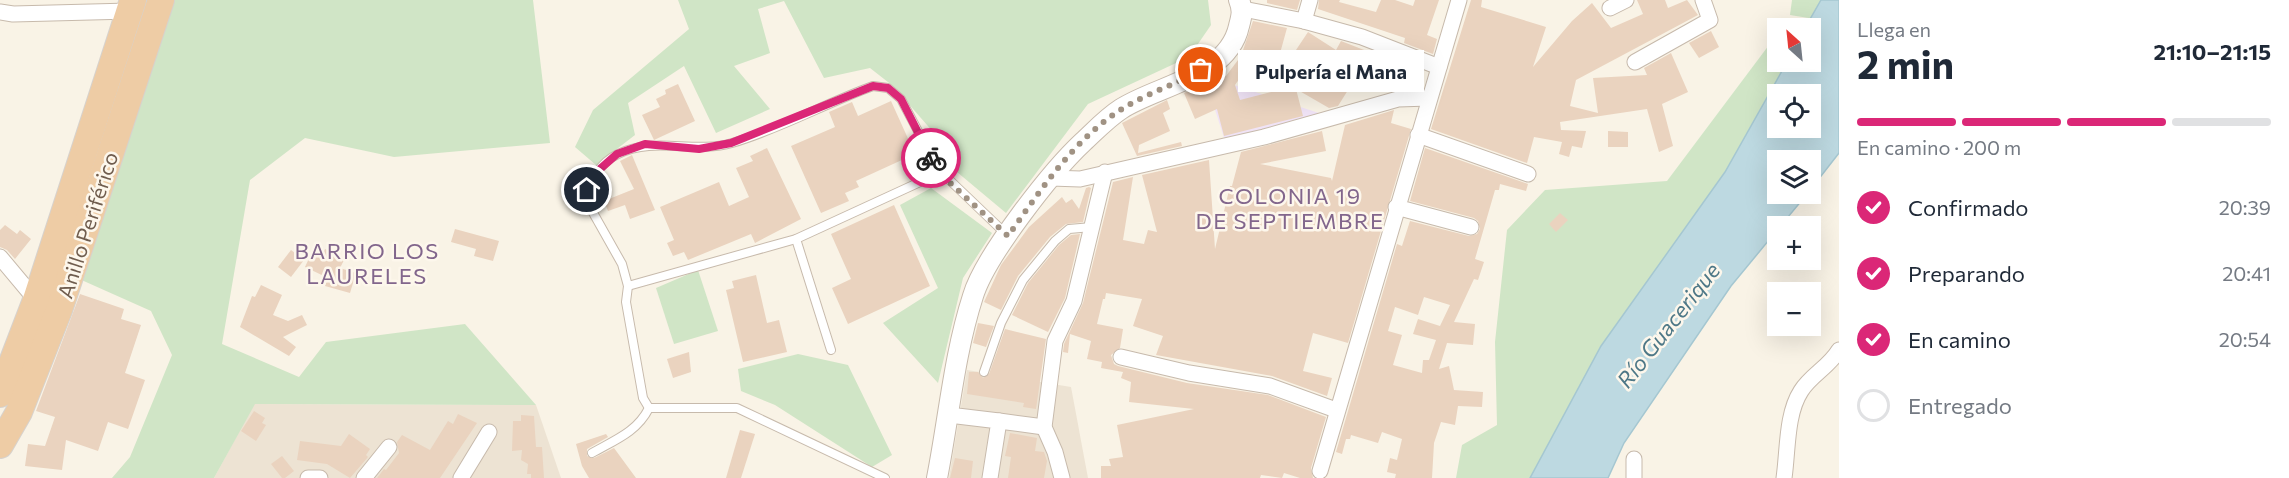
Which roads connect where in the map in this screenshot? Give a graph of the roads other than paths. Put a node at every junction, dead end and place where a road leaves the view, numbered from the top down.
1 (161, 0) edge
2 (1310, 0) edge
3 (1460, 0) edge
4 (1626, 0) edge
5 (1703, 0) edge
6 (1241, 4) edge
7 (132, 5) edge
8 (1610, 8) dead end
9 (0, 12) edge
10 (1304, 21) junction
11 (1635, 62) dead end
12 (1439, 67) junction
13 (1429, 98) junction
14 (1418, 135) junction
15 (938, 169) junction
16 (1105, 172) junction
17 (1528, 174) dead end
18 (1051, 178) junction
19 (1396, 207) junction
20 (1093, 227) junction
21 (1471, 227) dead end
22 (1008, 236) junction
23 (796, 238) junction
24 (0, 257) edge
25 (628, 286) junction
26 (36, 300) junction
27 (831, 350) dead end
28 (1839, 350) edge
29 (1120, 357) dead end
30 (984, 372) dead end
31 (0, 394) edge
32 (649, 408) junction
33 (1336, 410) junction
34 (949, 415) junction
35 (999, 421) junction
36 (1044, 427) junction
37 (489, 432) dead end
38 (0, 445) edge
39 (389, 447) dead end
40 (592, 453) dead end
41 (1634, 459) dead end
42 (1320, 471) dead end
43 (308, 478) edge
44 (320, 478) edge
45 (364, 478) edge
46 (461, 478) edge
47 (885, 478) edge
48 (937, 478) edge
49 (990, 478) edge
50 (1062, 478) edge
51 (1634, 478) edge
52 (1784, 478) edge

1 - 38 highway, Anillo Periférico
2 - 10 street
3 - 12 street
4 - 8 street
5 - 11 street
6 - 10 street
6 - 18 street
7 - 9 street
7 - 26 highway, Anillo Periférico
10 - 12 street
12 - 13 street
13 - 14 street
13 - 16 street
14 - 17 street
14 - 19 street
15 - 22 lane
15 - 23 lane
15 - 25 lane
16 - 18 street
16 - 20 street
18 - 22 street
19 - 21 street
19 - 33 street
20 - 30 lane
20 - 36 street
22 - 34 street
23 - 25 lane
23 - 27 lane
24 - 26 street
25 - 32 lane
26 - 31 highway, Anillo Periférico
28 - 52 street
29 - 33 street
32 - 40 lane
32 - 47 lane
33 - 42 street
34 - 35 street
34 - 48 street
35 - 36 street
35 - 49 street
36 - 50 street
37 - 46 street
39 - 45 street
41 - 51 street
43 - 44 street

